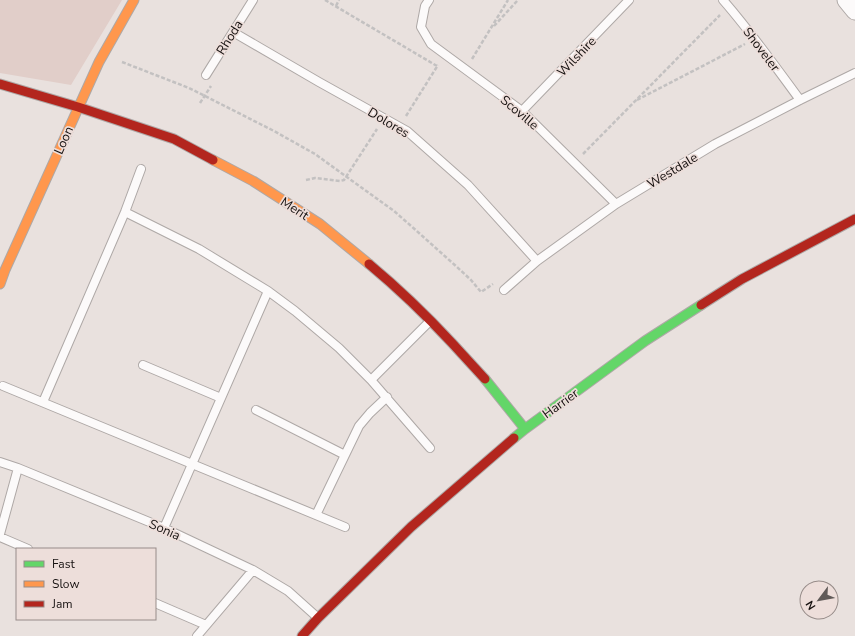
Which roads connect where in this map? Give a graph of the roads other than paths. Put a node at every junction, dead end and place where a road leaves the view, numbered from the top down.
1 (134, 0) edge
2 (253, 0) edge
3 (429, 0) edge
4 (629, 0) edge
5 (846, 0) edge
6 (726, 3) edge
7 (855, 11) edge
8 (233, 32) junction
9 (855, 73) edge
10 (206, 75) road end
11 (0, 84) edge
12 (800, 100) junction
13 (78, 107) junction
14 (522, 111) junction
15 (141, 169) dead end
16 (616, 204) junction
17 (125, 212) junction
18 (855, 219) edge
19 (537, 261) junction
20 (0, 284) edge
21 (504, 290) road end
22 (268, 291) junction
23 (431, 321) junction
24 (144, 365) dead end
25 (371, 380) junction
26 (3, 386) dead end
27 (387, 397) junction
28 (221, 398) junction
29 (43, 402) junction
30 (256, 410) dead end
31 (525, 429) junction
32 (430, 448) dead end
33 (345, 455) junction
34 (0, 462) edge
35 (192, 464) junction
36 (18, 468) junction
37 (316, 515) junction
38 (164, 528) junction
39 (345, 528) dead end
40 (0, 534) edge
41 (0, 537) edge
42 (26, 548) edge
43 (253, 570) junction
44 (156, 603) edge
45 (318, 618) junction
46 (206, 625) junction
47 (197, 636) edge
48 (302, 636) edge

1 - 13 street, Loon
2 - 8 lane, Rhoda
3 - 14 lane, Scoville
4 - 14 lane, Wilshire
5 - 7 street
6 - 12 lane, Shoveler
8 - 10 lane, Rhoda
8 - 19 lane, Dolores
9 - 12 lane, Westdale
11 - 13 street, Merit
12 - 16 lane, Westdale
13 - 20 street, Loon
13 - 23 street, Merit
14 - 16 lane, Scoville
15 - 17 lane
16 - 19 lane, Westdale
17 - 22 lane
17 - 29 lane
18 - 31 street, Harrier
19 - 21 lane, Westdale
22 - 25 lane
22 - 28 lane
23 - 25 lane
23 - 31 street, Merit
24 - 28 lane
25 - 27 lane
26 - 29 lane
27 - 32 lane
27 - 33 lane
28 - 35 lane
29 - 35 lane
30 - 33 lane
31 - 45 street, Harrier
33 - 37 lane
34 - 36 lane, Sonia
35 - 37 lane
35 - 38 lane
36 - 38 lane, Sonia
36 - 40 lane
37 - 39 lane
38 - 43 lane, Sonia
41 - 42 lane
43 - 45 lane, Sonia
43 - 46 lane
44 - 46 lane
45 - 48 street, Harrier
46 - 47 lane

